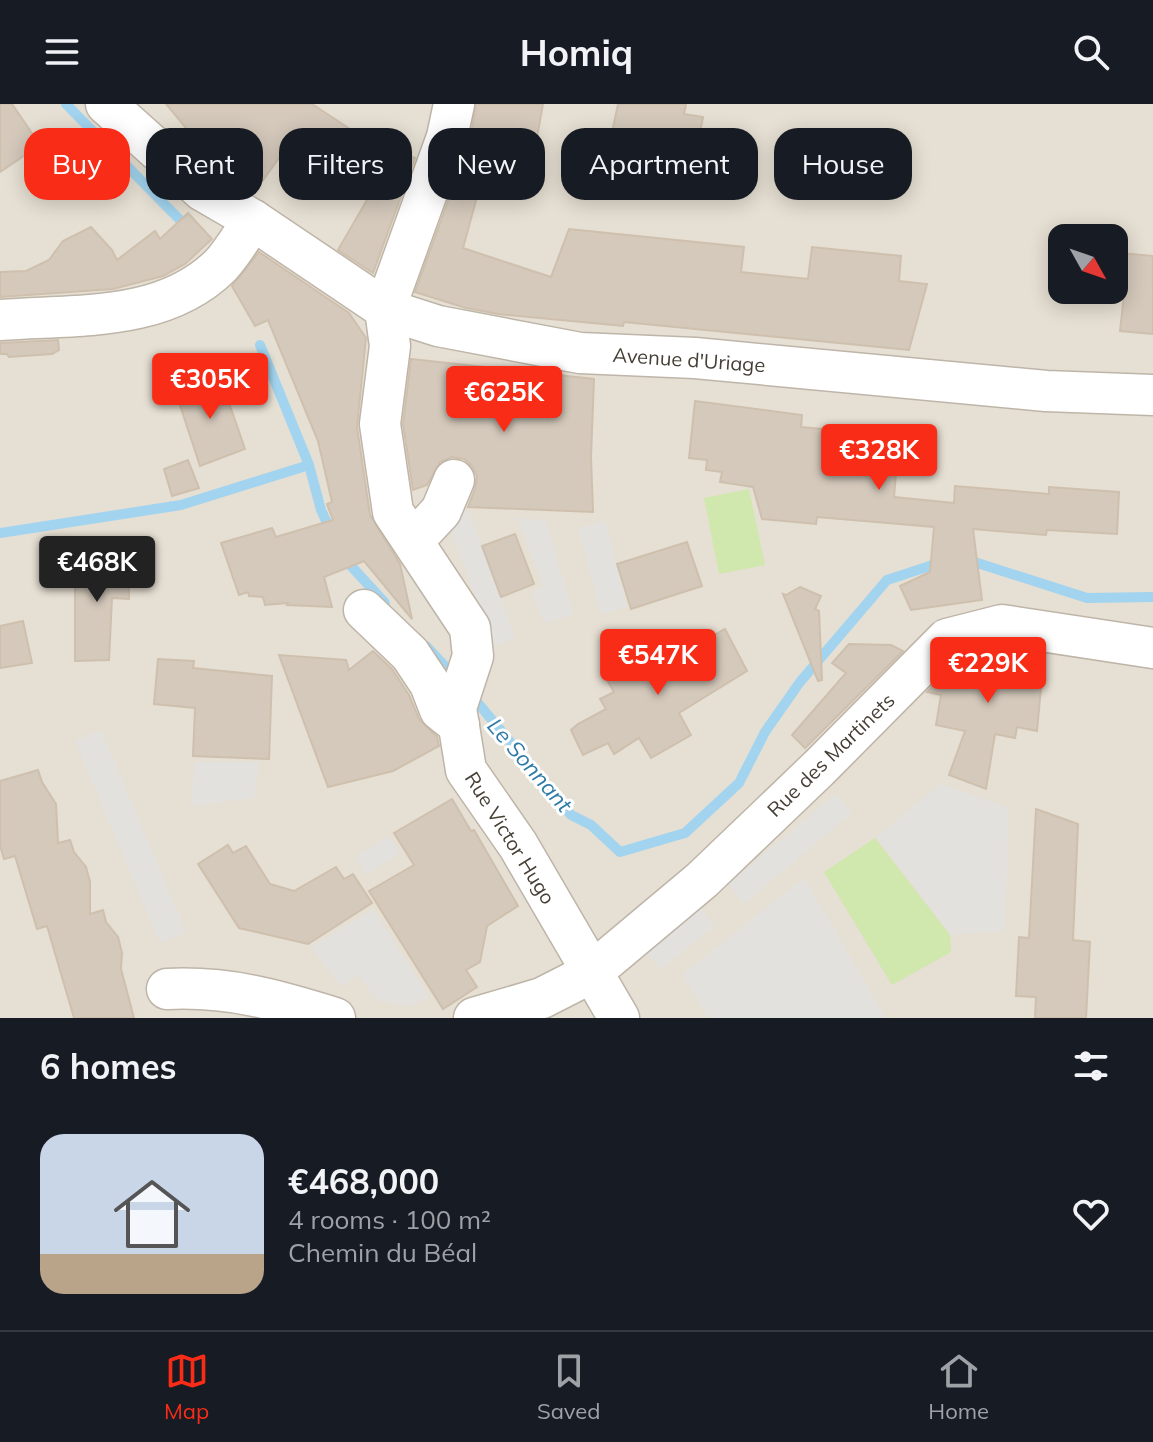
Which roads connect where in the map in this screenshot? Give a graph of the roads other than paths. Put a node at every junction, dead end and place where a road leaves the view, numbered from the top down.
1 (106, 104) edge
2 (454, 104) edge
3 (253, 220) junction
4 (385, 309) junction
5 (0, 320) edge
6 (1153, 395) edge
7 (454, 480) dead end
8 (403, 527) junction
9 (364, 610) dead end
10 (1153, 648) edge
11 (457, 716) junction
12 (591, 973) junction
13 (167, 989) dead end
14 (335, 1018) edge
15 (474, 1018) edge
16 (619, 1018) edge

1 - 3 street, Avenue d'Uriage
2 - 4 street, Rue Victor Hugo
3 - 4 street, Avenue d'Uriage
3 - 5 street
4 - 6 street, Avenue d'Uriage
4 - 8 street, Rue Victor Hugo
7 - 8 street
8 - 11 street, Rue Victor Hugo
9 - 11 street
10 - 12 street, Rue des Martinets
11 - 12 street, Rue Victor Hugo
12 - 15 street, Rue des Martinets
12 - 16 street, Rue Victor Hugo
13 - 14 street

